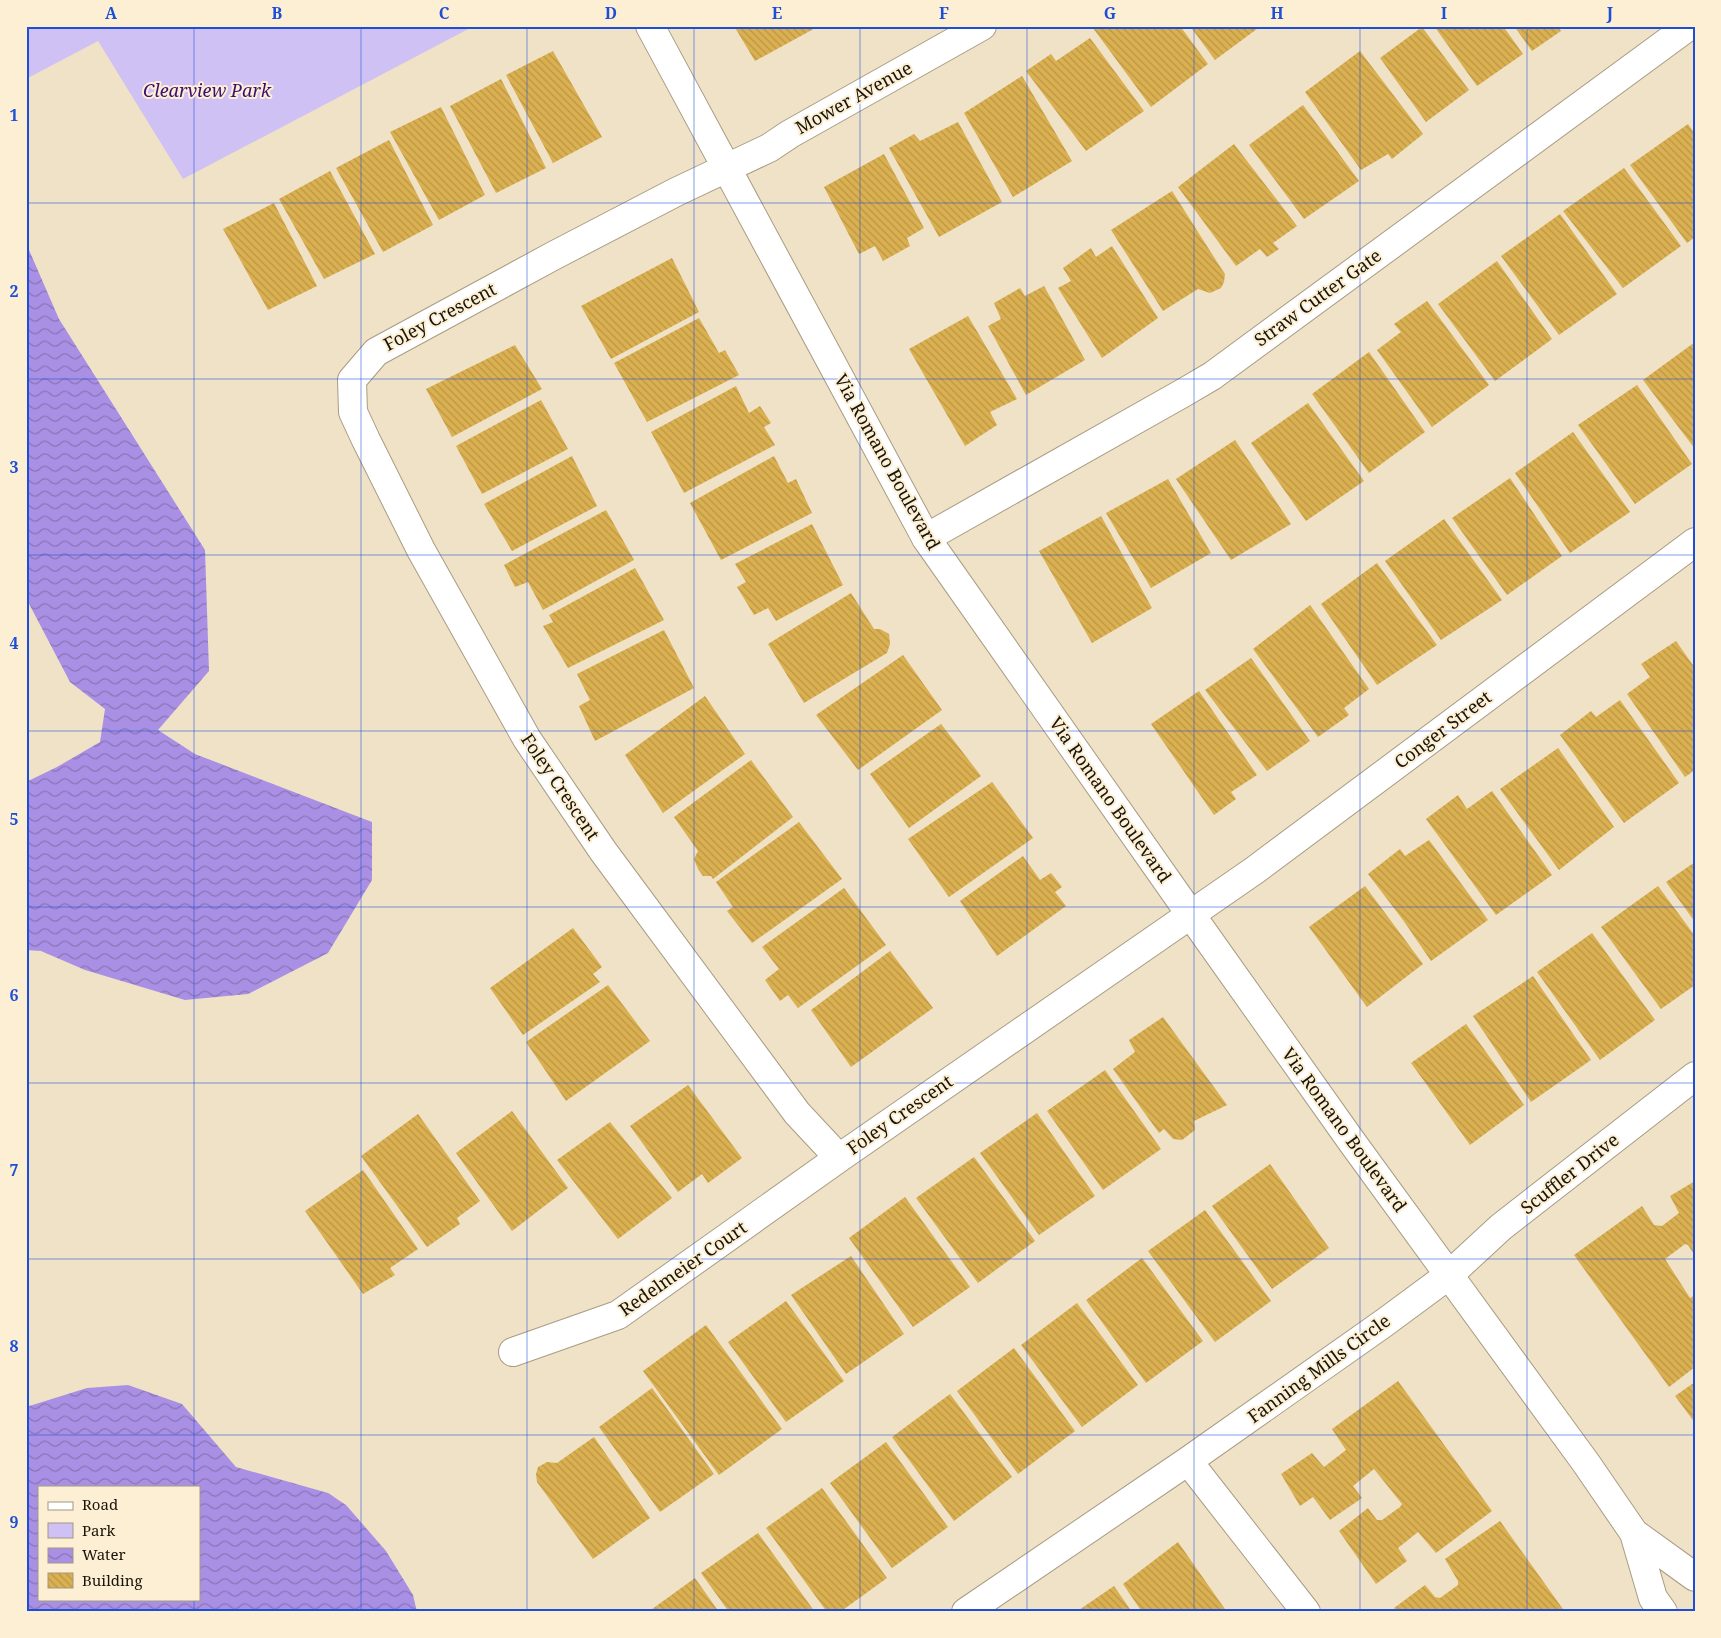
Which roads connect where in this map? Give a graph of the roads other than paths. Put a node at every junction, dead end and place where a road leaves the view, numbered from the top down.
1 (650, 26) edge
2 (982, 26) edge
3 (1689, 26) edge
4 (726, 168) junction
5 (926, 538) junction
6 (1695, 542) edge
7 (1191, 915) junction
8 (1695, 1076) edge
9 (839, 1158) junction
10 (1449, 1275) junction
11 (512, 1352) dead end
12 (1188, 1461) junction
13 (1634, 1533) junction
14 (1695, 1577) edge
15 (966, 1612) edge
16 (1306, 1612) edge
17 (1663, 1612) edge

1 - 4 street, Via Romano Boulevard
2 - 4 street, Mower Avenue
3 - 5 street, Straw Cutter Gate
4 - 5 street, Via Romano Boulevard
4 - 9 street, Foley Crescent
5 - 7 street, Via Romano Boulevard
6 - 7 street, Conger Street
7 - 9 street, Foley Crescent
7 - 10 street, Via Romano Boulevard
8 - 10 street, Scuffler Drive
9 - 11 street, Redelmeier Court
10 - 12 street, Fanning Mills Circle
10 - 13 street, Via Romano Boulevard
12 - 15 street, Fanning Mills Circle
12 - 16 street
13 - 14 street, Via Romano Boulevard
13 - 17 street, Via Romano Boulevard

